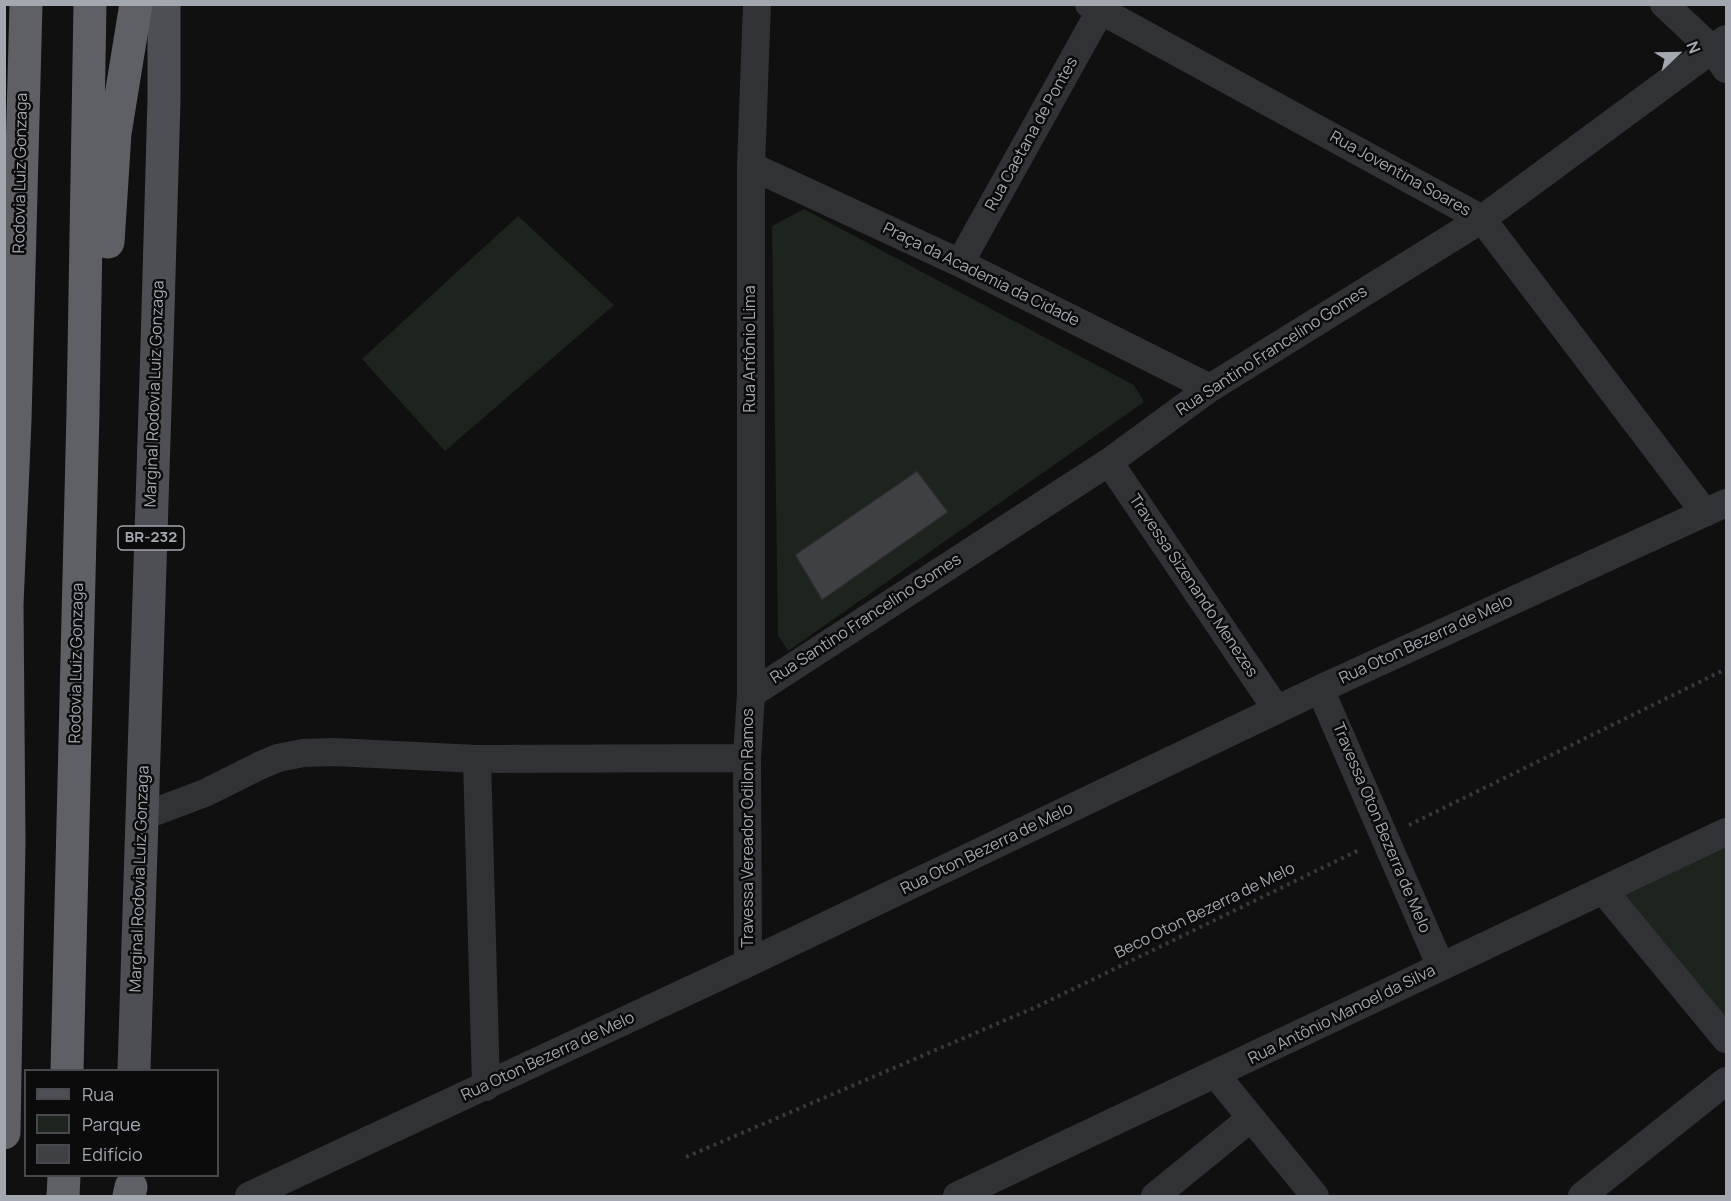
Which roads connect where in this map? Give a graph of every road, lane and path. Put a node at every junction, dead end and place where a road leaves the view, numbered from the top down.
1 (26, 4) edge
2 (90, 4) edge
3 (136, 4) edge
4 (164, 4) edge
5 (757, 4) edge
6 (1664, 4) edge
7 (1098, 6) edge
8 (1722, 53) edge
9 (751, 165) junction
10 (1482, 219) junction
11 (960, 263) junction
12 (1210, 388) junction
13 (83, 412) junction
14 (1109, 462) junction
15 (1716, 508) edge
16 (6, 597) edge
17 (1726, 669) edge
18 (1320, 689) junction
19 (751, 694) junction
20 (1277, 710) junction
21 (747, 758) junction
22 (477, 759) junction
23 (141, 817) junction
24 (1726, 832) edge
25 (1384, 838) junction
26 (1603, 890) junction
27 (748, 963) junction
28 (1441, 967) junction
29 (1726, 1039) edge
30 (67, 1069) edge
31 (134, 1069) edge
32 (1216, 1075) junction
33 (1726, 1081) edge
34 (486, 1087) junction
35 (1251, 1118) junction
36 (4, 1133) edge
37 (686, 1157) dead end
38 (64, 1177) edge
39 (63, 1197) edge
40 (249, 1197) edge
41 (957, 1197) edge
42 (1155, 1197) edge
43 (1315, 1197) edge
44 (1582, 1197) edge

1 - 16 highway, Rodovia Luiz Gonzaga
2 - 13 highway, Rodovia Luiz Gonzaga
3 - 13 highway
4 - 23 main road, Marginal Rodovia Luiz Gonzaga / BR-232
5 - 9 street, Rua Antônio Lima
6 - 8 street
7 - 10 street, Rua Joventina Soares
7 - 11 street, Rua Caetana de Pontes
8 - 10 street, Rua Santino Francelino Gomes
9 - 11 street, Praça da Academia da Cidade
9 - 19 street, Rua Antônio Lima
10 - 12 street, Rua Santino Francelino Gomes
10 - 15 street, Rua Joventina Soares
11 - 12 street, Praça da Academia da Cidade
12 - 14 street, Rua Santino Francelino Gomes
13 - 30 highway, Rodovia Luiz Gonzaga
14 - 19 street, Rua Santino Francelino Gomes
14 - 20 street, Travessa Sizenando Menezes
15 - 18 street, Rua Oton Bezerra de Melo
16 - 36 highway, Rodovia Luiz Gonzaga
17 - 25 path, Beco Oton Bezerra de Melo
18 - 20 street, Rua Oton Bezerra de Melo
18 - 25 street, Travessa Oton Bezerra de Melo
19 - 21 street, Travessa Vereador Odilon Ramos
20 - 27 street, Rua Oton Bezerra de Melo
21 - 22 street
21 - 27 street, Travessa Vereador Odilon Ramos
22 - 23 street
22 - 34 street
23 - 31 main road, Marginal Rodovia Luiz Gonzaga / BR-232
24 - 26 street, Rua Antônio Manoel da Silva
25 - 28 street, Travessa Oton Bezerra de Melo
25 - 37 path, Beco Oton Bezerra de Melo
26 - 28 street, Rua Antônio Manoel da Silva
26 - 29 street
27 - 34 street, Rua Oton Bezerra de Melo
28 - 32 street, Rua Antônio Manoel da Silva
32 - 35 street
32 - 41 street, Rua Antônio Manoel da Silva
33 - 44 street
34 - 40 street, Rua Oton Bezerra de Melo
35 - 42 street
35 - 43 street
38 - 39 highway

